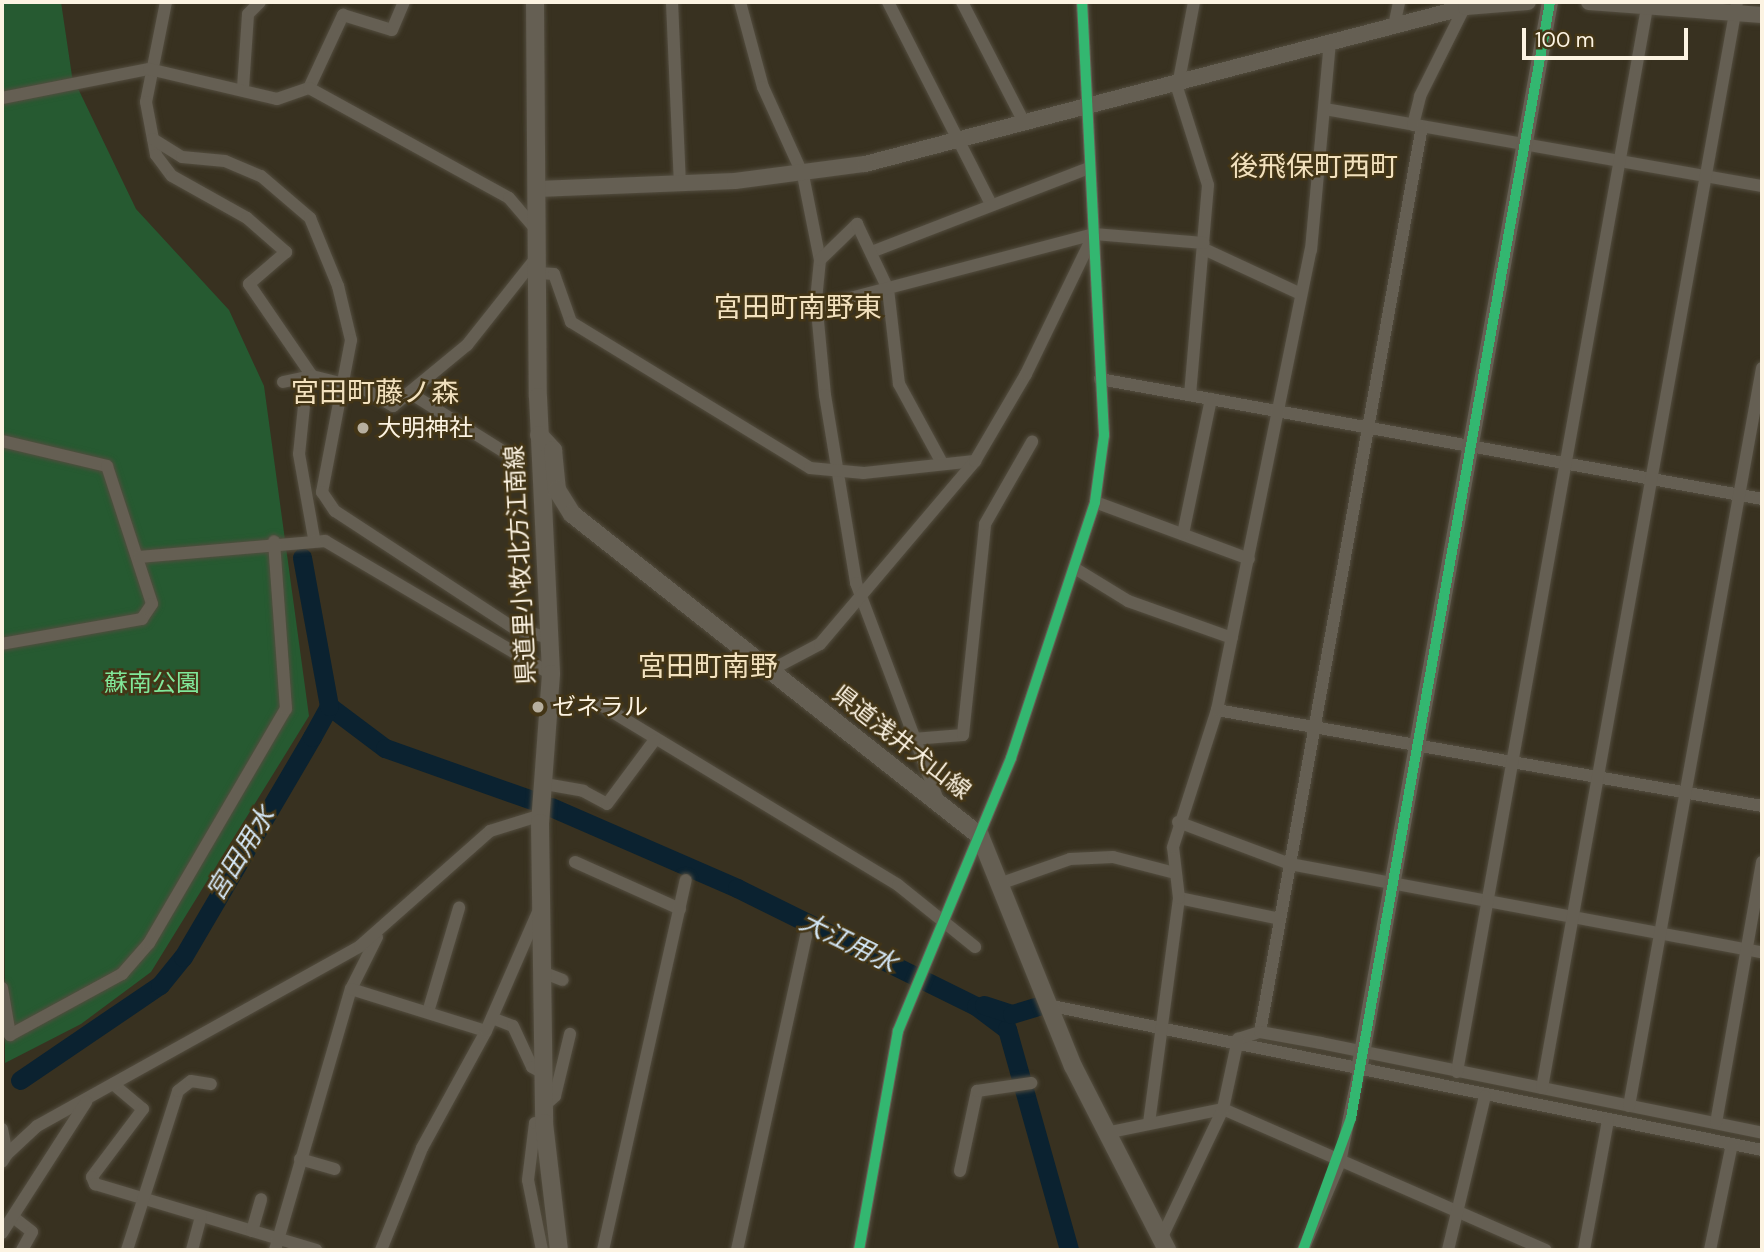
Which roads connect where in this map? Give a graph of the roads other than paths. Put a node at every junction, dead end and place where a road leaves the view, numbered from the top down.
1 (166, 2) edge
2 (260, 2) edge
3 (404, 2) edge
4 (536, 2) edge
5 (672, 2) edge
6 (740, 2) edge
7 (888, 2) edge
8 (962, 2) edge
9 (1082, 2) edge
10 (1194, 2) edge
11 (1399, 2) edge
12 (1528, 2) edge
13 (1550, 2) edge
14 (1589, 2) edge
15 (1648, 3) edge
16 (1466, 5) edge
17 (1735, 8) edge
18 (1762, 15) edge
19 (1394, 26) junction
20 (1330, 41) junction
21 (149, 69) junction
22 (1177, 81) junction
23 (243, 88) junction
24 (309, 88) junction
25 (2, 98) edge
26 (1085, 105) junction
27 (1325, 109) junction
28 (1023, 120) junction
29 (1418, 126) junction
30 (956, 137) junction
31 (153, 139) junction
32 (1525, 144) junction
33 (1620, 161) junction
34 (1089, 168) junction
35 (803, 175) junction
36 (1707, 176) junction
37 (680, 183) junction
38 (1762, 186) edge
39 (538, 189) junction
40 (990, 202) junction
41 (538, 232) junction
42 (1094, 234) junction
43 (1204, 246) junction
44 (874, 251) junction
45 (539, 254) junction
46 (820, 260) junction
47 (539, 272) junction
48 (888, 289) junction
49 (1299, 293) junction
50 (816, 307) junction
51 (1762, 368) edge
52 (309, 377) junction
53 (1100, 379) junction
54 (283, 382) dead end
55 (346, 384) junction
56 (410, 393) junction
57 (1190, 395) junction
58 (1211, 399) junction
59 (1276, 411) junction
60 (1368, 428) junction
61 (539, 435) junction
62 (2, 441) edge
63 (1032, 442) dead end
64 (1471, 446) junction
65 (511, 456) dead end
66 (975, 461) junction
67 (942, 463) junction
68 (1566, 464) junction
69 (835, 474) junction
70 (1653, 479) junction
71 (1740, 495) junction
72 (1762, 499) edge
73 (1095, 502) junction
74 (1183, 534) junction
75 (314, 538) junction
76 (274, 541) junction
77 (139, 557) junction
78 (1249, 559) junction
79 (1076, 569) junction
80 (860, 598) junction
81 (549, 638) junction
82 (1232, 638) junction
83 (2, 645) edge
84 (771, 670) junction
85 (551, 674) junction
86 (601, 705) dead end
87 (1217, 710) junction
88 (1315, 727) junction
89 (914, 739) junction
90 (653, 741) junction
91 (1418, 745) junction
92 (1515, 762) junction
93 (1600, 777) junction
94 (545, 784) junction
95 (1687, 793) junction
96 (938, 800) junction
97 (1762, 806) edge
98 (541, 815) junction
99 (1178, 822) junction
100 (980, 836) junction
101 (575, 862) dead end
102 (1762, 862) edge
103 (1290, 864) junction
104 (1175, 873) junction
105 (686, 880) dead end
106 (1002, 883) junction
107 (1393, 883) junction
108 (1179, 898) junction
109 (1489, 902) junction
110 (541, 903) junction
111 (458, 908) dead end
112 (680, 909) junction
113 (1575, 918) junction
114 (1280, 919) junction
115 (945, 922) junction
116 (380, 931) junction
117 (1660, 934) junction
118 (806, 935) dead end
119 (975, 947) dead end
120 (1747, 950) junction
121 (1762, 952) edge
122 (542, 972) junction
123 (564, 980) dead end
124 (2, 988) edge
125 (351, 989) junction
126 (1052, 1006) junction
127 (428, 1012) junction
128 (492, 1018) junction
129 (1165, 1026) junction
130 (486, 1031) junction
131 (1260, 1032) junction
132 (570, 1034) dead end
133 (1238, 1039) junction
134 (1363, 1052) junction
135 (1359, 1070) junction
136 (1457, 1072) junction
137 (543, 1073) junction
138 (113, 1084) junction
139 (211, 1084) dead end
140 (1025, 1086) dead end
141 (1542, 1088) junction
142 (1485, 1096) junction
143 (86, 1102) junction
144 (1629, 1106) junction
145 (1223, 1110) junction
146 (544, 1115) junction
147 (1608, 1120) junction
148 (1149, 1123) junction
149 (1716, 1123) junction
150 (2, 1129) edge
151 (1106, 1133) junction
152 (1762, 1133) edge
153 (1732, 1144) junction
154 (1762, 1150) edge
155 (4, 1158) edge
156 (300, 1159) junction
157 (1340, 1162) junction
158 (335, 1170) dead end
159 (960, 1171) dead end
160 (144, 1198) junction
161 (261, 1199) dead end
162 (13, 1216) junction
163 (201, 1216) junction
164 (1459, 1216) junction
165 (252, 1231) junction
166 (2, 1233) edge
167 (276, 1245) edge
168 (1164, 1245) edge
169 (22, 1250) edge
170 (127, 1250) edge
171 (192, 1250) edge
172 (316, 1250) edge
173 (381, 1250) edge
174 (542, 1250) edge
175 (559, 1250) edge
176 (604, 1250) edge
177 (737, 1250) edge
178 (859, 1250) edge
179 (1303, 1250) edge
180 (1448, 1250) edge
181 (1545, 1250) edge
182 (1584, 1250) edge
183 (1710, 1250) edge

1 - 21 street
2 - 23 street
3 - 24 street
4 - 39 main road, 県道里小牧北方江南線
5 - 37 street
6 - 35 street
7 - 30 street
8 - 28 street
9 - 26 street
10 - 22 street
11 - 19 street
12 - 16 street
13 - 32 street
14 - 15 street
15 - 17 street
15 - 33 street
16 - 19 street
16 - 29 street
17 - 18 street
17 - 36 street
19 - 20 street
20 - 22 street
20 - 27 street
21 - 23 street
21 - 25 street
21 - 31 street
22 - 26 street
22 - 43 street
23 - 24 street
24 - 41 street
26 - 28 street
26 - 34 street
27 - 29 street
27 - 49 street
28 - 30 street
29 - 32 street
29 - 60 street
30 - 35 street
30 - 40 street
31 - 52 street
31 - 55 street
32 - 33 street
32 - 64 street
33 - 36 street
33 - 68 street
34 - 40 street
34 - 42 street
35 - 37 street
35 - 46 street
36 - 38 street
36 - 70 street
37 - 39 street
39 - 41 main road, 県道里小牧北方江南線
40 - 44 street
41 - 45 main road, 県道里小牧北方江南線
42 - 43 street
42 - 48 street
42 - 53 street
42 - 66 street
43 - 49 street
43 - 57 street
44 - 46 street
44 - 48 street
45 - 47 main road, 県道里小牧北方江南線
45 - 56 street
46 - 50 street
47 - 61 main road, 県道里小牧北方江南線
47 - 69 street
48 - 50 street
48 - 67 street
49 - 59 street
50 - 69 street
51 - 71 street
52 - 54 street
52 - 55 street
52 - 75 street
53 - 57 street
53 - 73 street
55 - 56 street
55 - 81 street
56 - 65 street
57 - 58 street
58 - 59 street
58 - 74 street
59 - 60 street
59 - 78 street
60 - 64 street
60 - 88 street
61 - 81 main road, 県道里小牧北方江南線
61 - 84 main road, 県道浅井犬山線
62 - 77 street
63 - 89 street
64 - 68 street
64 - 91 street
66 - 67 street
66 - 80 street
67 - 69 street
68 - 70 street
68 - 92 street
69 - 80 street
70 - 71 street
70 - 93 street
71 - 72 street
71 - 95 street
73 - 74 street
73 - 79 street
74 - 78 street
75 - 76 street
75 - 85 street
76 - 77 street
76 - 124 street
77 - 83 street
78 - 82 street
79 - 82 street
79 - 100 street
80 - 84 street
80 - 89 street
81 - 85 main road, 県道里小牧北方江南線
82 - 87 street
84 - 96 main road, 県道浅井犬山線
85 - 94 main road, 県道里小牧北方江南線
86 - 90 street
87 - 88 street
87 - 99 street
88 - 91 street
88 - 103 street
89 - 96 street
90 - 94 street
90 - 115 street
91 - 92 street
91 - 107 street
92 - 93 street
92 - 109 street
93 - 95 street
93 - 113 street
94 - 98 main road, 県道里小牧北方江南線
95 - 97 street
95 - 117 street
96 - 100 main road, 県道浅井犬山線
98 - 110 main road, 県道里小牧北方江南線
98 - 116 street
99 - 103 street
99 - 104 street
100 - 106 main road, 県道浅井犬山線
100 - 115 street
101 - 112 street
102 - 120 street
103 - 107 street
103 - 114 street
104 - 106 street
104 - 108 street
105 - 112 street
106 - 126 main road, 県道浅井犬山線
107 - 109 street
107 - 134 street
108 - 114 street
108 - 129 street
109 - 113 street
109 - 136 street
110 - 122 main road, 県道里小牧北方江南線
110 - 128 street
111 - 127 street
112 - 176 street
113 - 117 street
113 - 141 street
114 - 131 street
115 - 119 street
115 - 178 street
116 - 125 street
116 - 138 street
117 - 120 street
117 - 144 street
118 - 177 street
120 - 121 street
120 - 149 street
122 - 123 street
122 - 137 main road, 県道里小牧北方江南線
125 - 127 street
125 - 156 street
126 - 129 street
126 - 151 main road, 県道浅井犬山線
127 - 130 street
128 - 130 street
128 - 137 street
129 - 133 street
129 - 148 street
130 - 173 street
131 - 133 street
131 - 134 street
132 - 146 street
133 - 135 street
133 - 145 street
134 - 135 street
134 - 136 street
135 - 142 street
135 - 157 street
136 - 141 street
137 - 146 main road, 県道里小牧北方江南線
138 - 143 street
138 - 160 street
139 - 160 street
140 - 159 street
141 - 144 street
142 - 147 street
142 - 164 street
143 - 155 street
143 - 162 street
144 - 149 street
145 - 148 street
145 - 157 street
145 - 168 street
146 - 174 street
146 - 175 main road, 県道里小牧北方江南線
147 - 153 street
147 - 182 street
148 - 151 street
149 - 152 street
150 - 155 street
151 - 168 main road, 県道浅井犬山線
153 - 154 street
153 - 183 street
156 - 158 street
156 - 167 street
157 - 164 street
157 - 179 street
160 - 163 street
160 - 170 street
161 - 165 street
162 - 166 street
162 - 169 street
163 - 165 street
163 - 171 street
164 - 180 street
164 - 181 street
165 - 167 street
167 - 172 street

